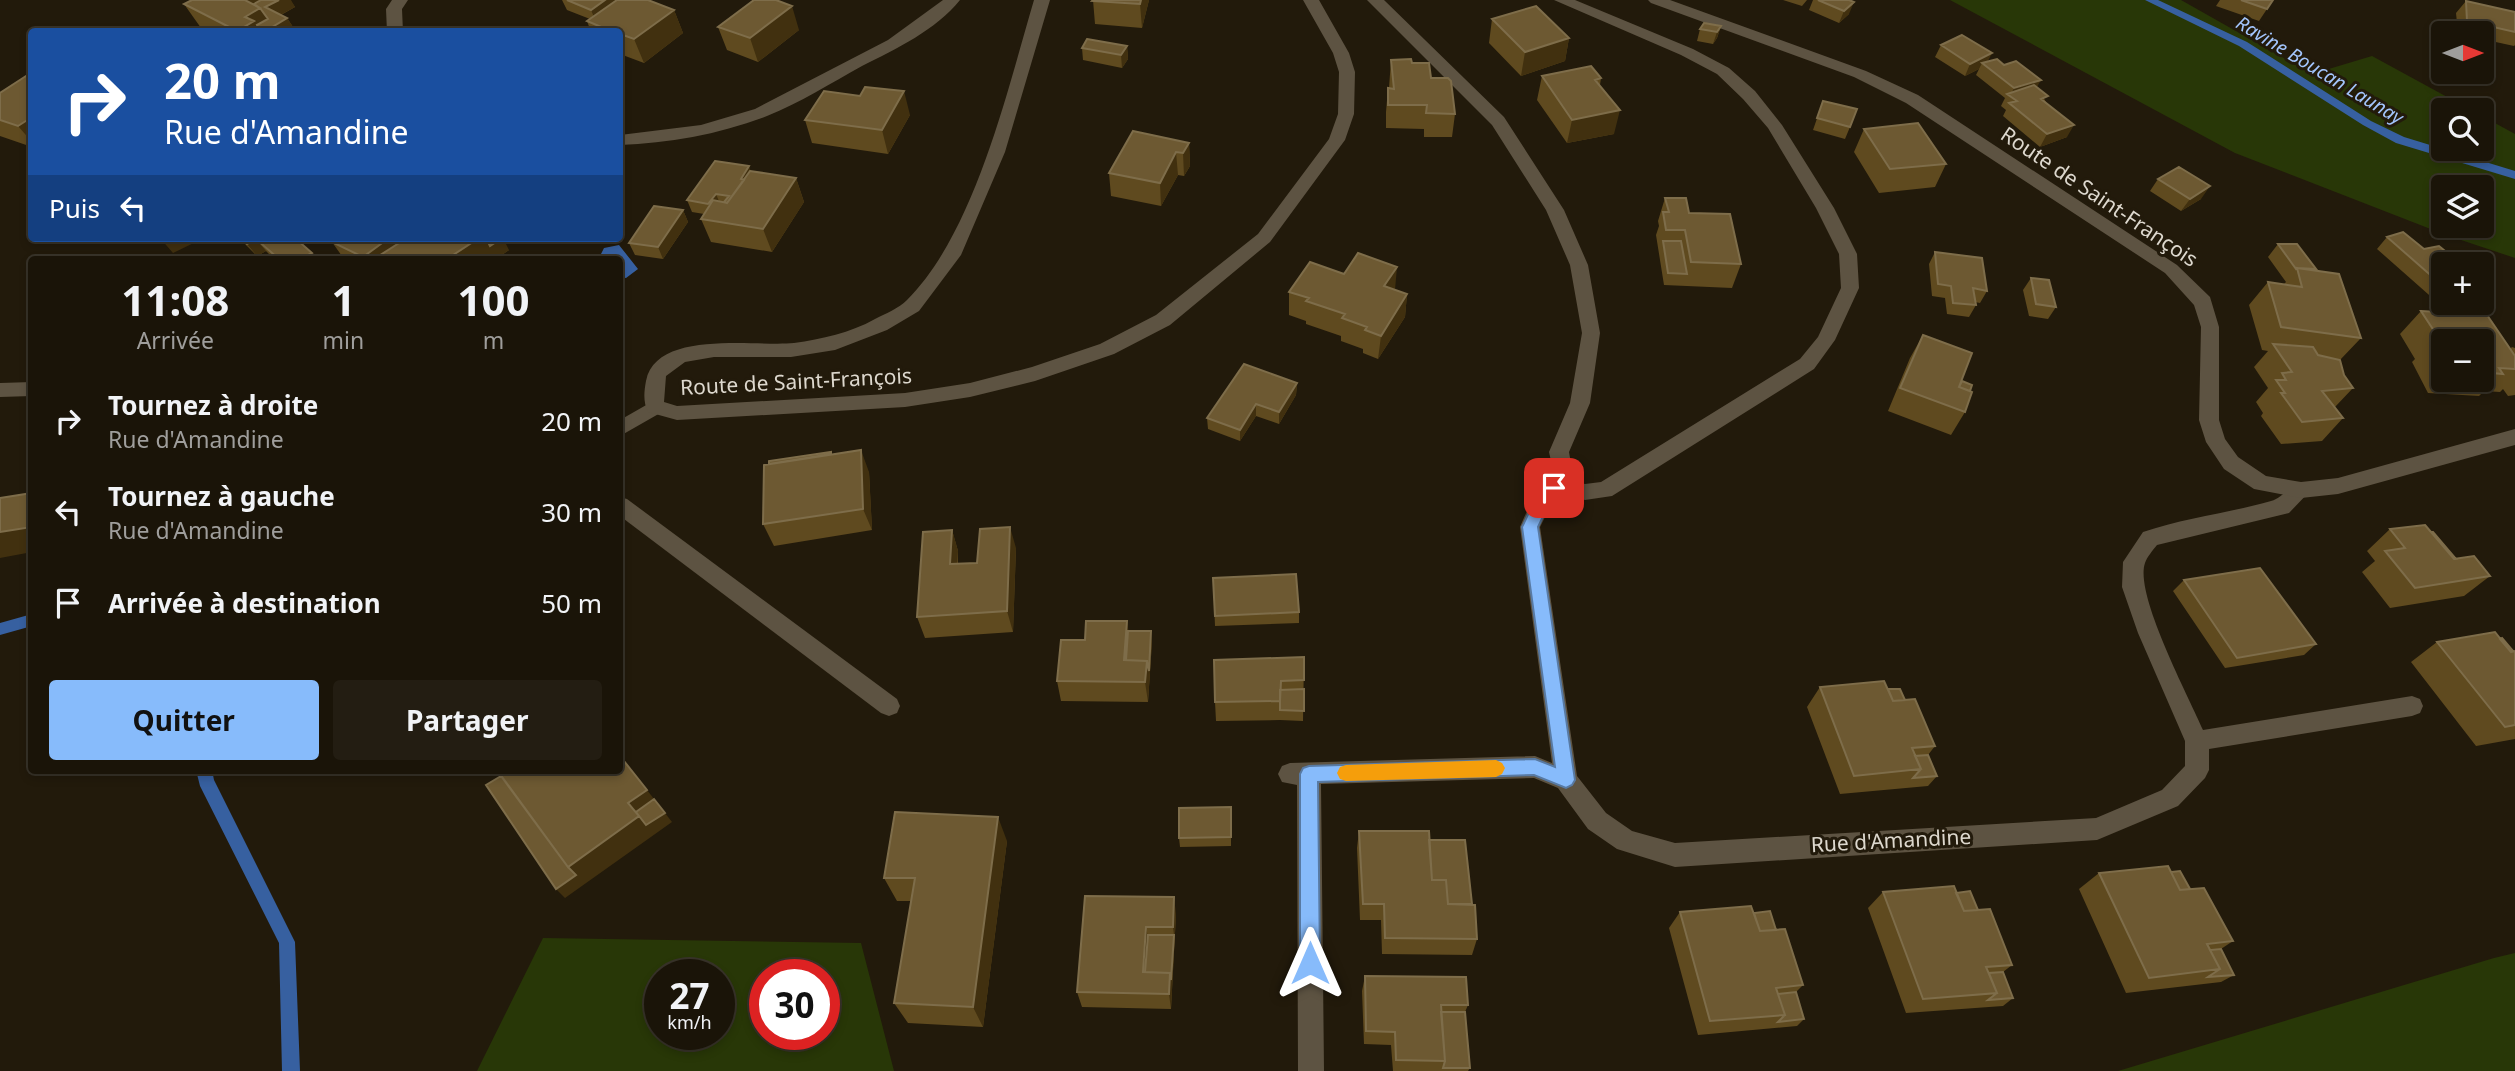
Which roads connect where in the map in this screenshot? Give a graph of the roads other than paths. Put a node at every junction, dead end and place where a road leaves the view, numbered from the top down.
1 (400, 0) edge
2 (952, 0) edge
3 (1042, 0) edge
4 (1311, 0) edge
5 (1375, 0) edge
6 (1562, 0) edge
7 (1656, 0) edge
8 (395, 28) edge
9 (623, 140) edge
10 (28, 389) edge
11 (0, 390) edge
12 (655, 407) junction
13 (623, 427) edge
14 (2515, 438) edge
15 (1563, 477) junction
16 (2301, 490) junction
17 (623, 507) edge
18 (889, 706) dead end
19 (2412, 706) dead end
20 (2197, 741) junction
21 (1566, 780) junction
22 (1311, 1071) edge

1 - 8 main road
2 - 9 main road
3 - 12 main road, Route de Saint-François
4 - 12 main road, Route de Saint-François
5 - 15 main road
6 - 15 main road
7 - 16 main road, Route de Saint-François
10 - 11 main road
12 - 13 main road
14 - 16 main road, Route de Saint-François
15 - 21 main road, Rue d'Amandine
16 - 20 main road
17 - 18 main road
19 - 20 main road
20 - 21 main road, Rue d'Amandine
21 - 22 main road

